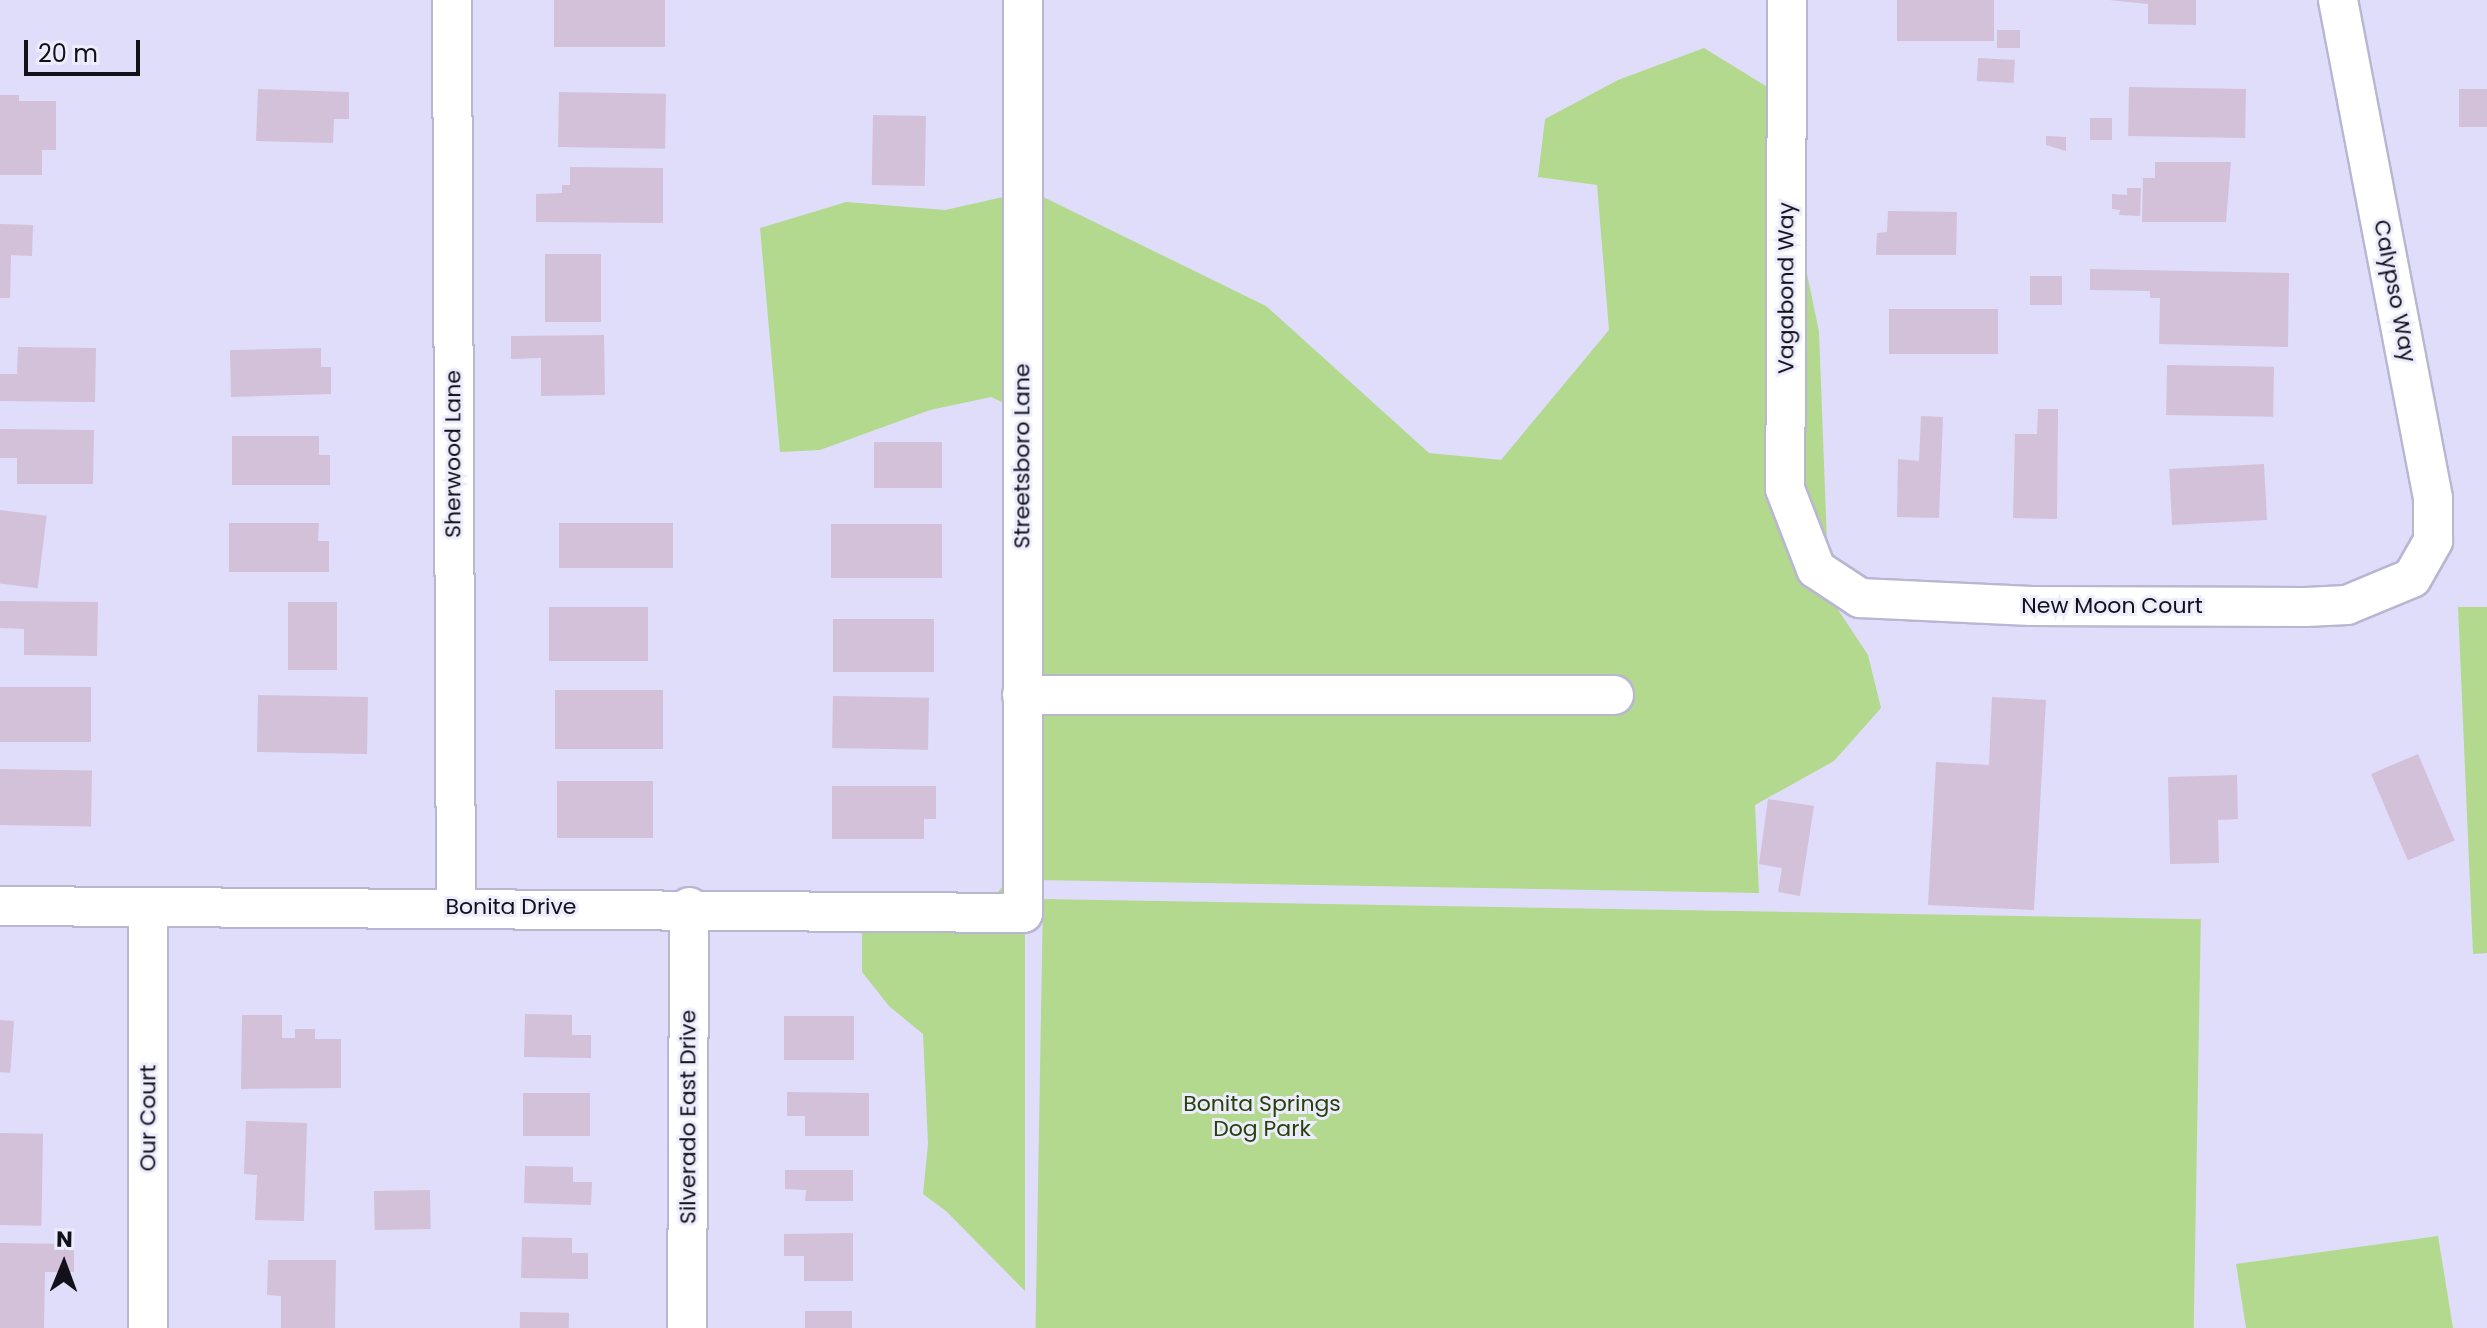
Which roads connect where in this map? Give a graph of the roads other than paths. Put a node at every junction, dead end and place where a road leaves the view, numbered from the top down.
1 (452, 0) edge
2 (1023, 0) edge
3 (1787, 0) edge
4 (2338, 0) edge
5 (1816, 569) joint
6 (2412, 578) joint
7 (1022, 695) junction
8 (1614, 695) dead end
9 (0, 906) edge
10 (148, 907) junction
11 (689, 907) junction
12 (456, 908) junction
13 (1023, 913) joint
14 (148, 1328) edge
15 (687, 1328) edge

1 - 12 street, Sherwood Lane
2 - 7 street, Streetsboro Lane
3 - 5 street, Vagabond Way
4 - 6 street, Calypso Way
5 - 6 street, New Moon Court
7 - 8 street
7 - 13 street, Streetsboro Lane
9 - 10 street, Bonita Drive
10 - 12 street, Bonita Drive
10 - 14 street, Our Court
11 - 12 street, Bonita Drive
11 - 13 street, Bonita Drive
11 - 15 street, Silverado East Drive

